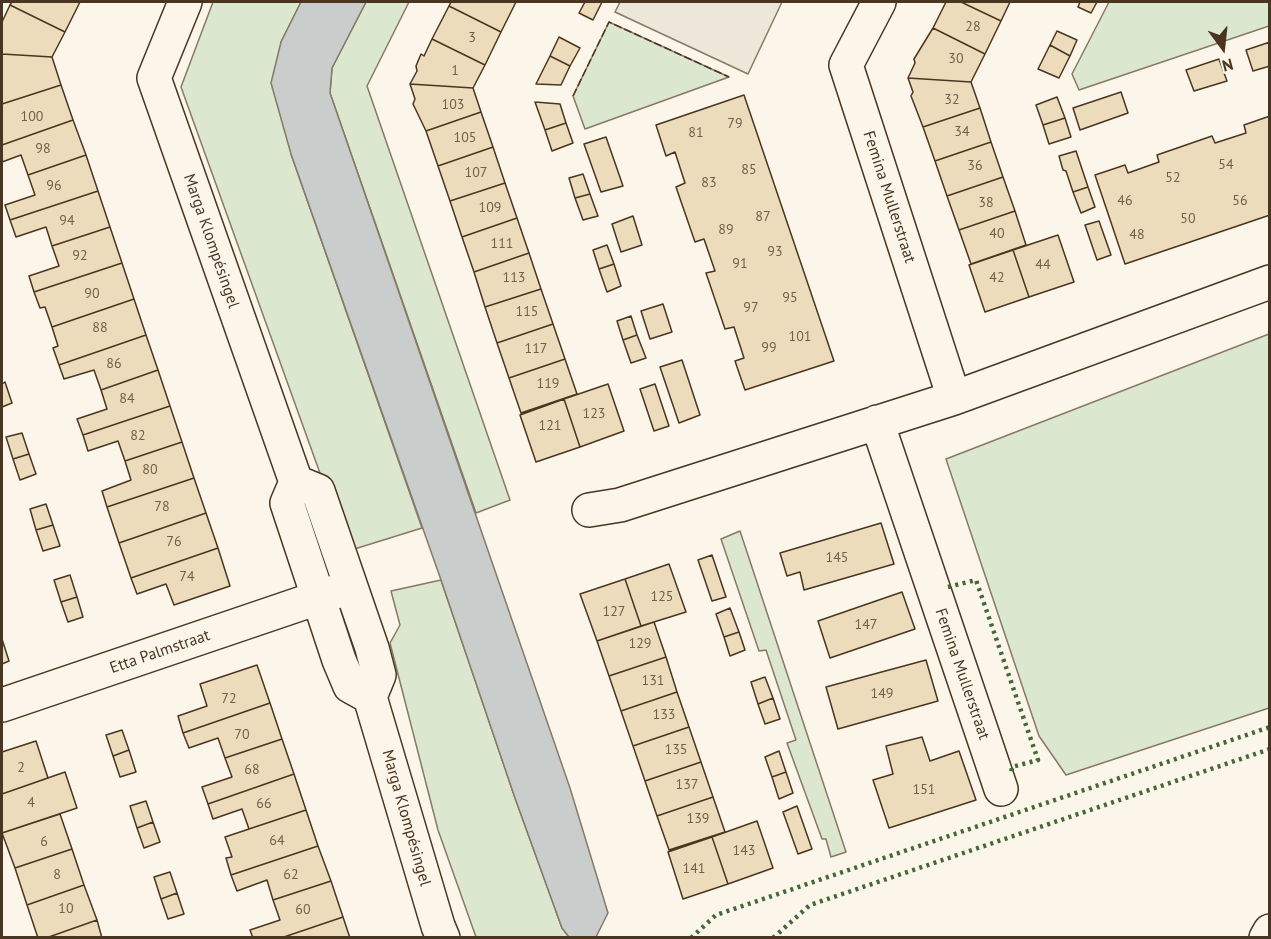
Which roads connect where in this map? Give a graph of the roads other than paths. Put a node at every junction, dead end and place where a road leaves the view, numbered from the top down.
1 (184, 2) edge
2 (879, 2) edge
3 (1269, 282) edge
4 (954, 398) junction
5 (877, 422) junction
6 (296, 483) junction
7 (589, 510) dead end
8 (351, 587) junction
9 (318, 599) junction
10 (370, 697) junction
11 (2, 705) edge
12 (1001, 789) dead end
13 (1269, 930) edge
14 (443, 938) edge
15 (1266, 938) edge

1 - 6 street, Marga Klompésingel
2 - 4 street, Femina Mullerstraat
3 - 4 street
4 - 5 street
5 - 7 street
5 - 12 street, Femina Mullerstraat
6 - 8 street
6 - 9 street
8 - 9 street, Etta Palmstraat
8 - 10 street
9 - 10 street
9 - 11 street, Etta Palmstraat
10 - 14 street, Marga Klompésingel
13 - 15 street

